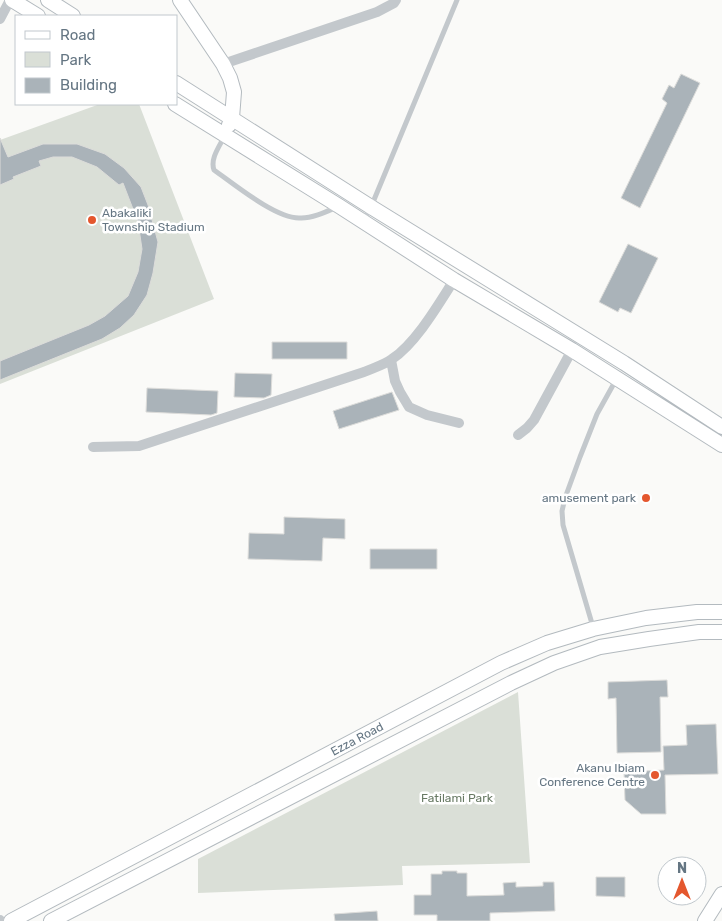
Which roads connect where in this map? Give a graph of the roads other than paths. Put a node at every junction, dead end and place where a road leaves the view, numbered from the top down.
1 (11, 0) edge
2 (48, 0) edge
3 (180, 0) edge
4 (396, 0) edge
5 (457, 0) edge
6 (36, 15) edge
7 (71, 15) edge
8 (0, 20) edge
9 (223, 64) junction
10 (178, 83) edge
11 (177, 105) edge
12 (232, 118) junction
13 (225, 136) junction
14 (339, 206) junction
15 (371, 207) junction
16 (362, 222) junction
17 (454, 280) junction
18 (572, 350) junction
19 (391, 360) junction
20 (617, 378) junction
21 (459, 423) dead end
22 (722, 427) edge
23 (518, 435) dead end
24 (722, 445) edge
25 (94, 447) dead end
26 (722, 612) edge
27 (593, 629) junction
28 (722, 632) edge
29 (501, 664) junction
30 (511, 683) junction
31 (722, 894) edge
32 (11, 921) edge
33 (51, 921) edge
34 (704, 921) edge

1 - 6 main road
1 - 8 street
2 - 7 main road
3 - 9 main road
4 - 9 street
5 - 15 lane
9 - 12 main road
10 - 12 main road
11 - 13 main road
12 - 13 main road
12 - 15 main road
13 - 14 main road
13 - 14 lane
14 - 16 main road
15 - 16 lane
15 - 22 main road
16 - 17 main road
17 - 18 main road
17 - 19 street
18 - 20 main road
18 - 23 street
19 - 21 street
19 - 25 street
20 - 24 main road
20 - 27 lane
26 - 27 main road, Ezza Road
27 - 29 main road, Ezza Road
28 - 30 main road, Ezza Road
29 - 30 main road
29 - 32 main road, Ezza Road
30 - 33 main road, Ezza Road
31 - 34 main road

